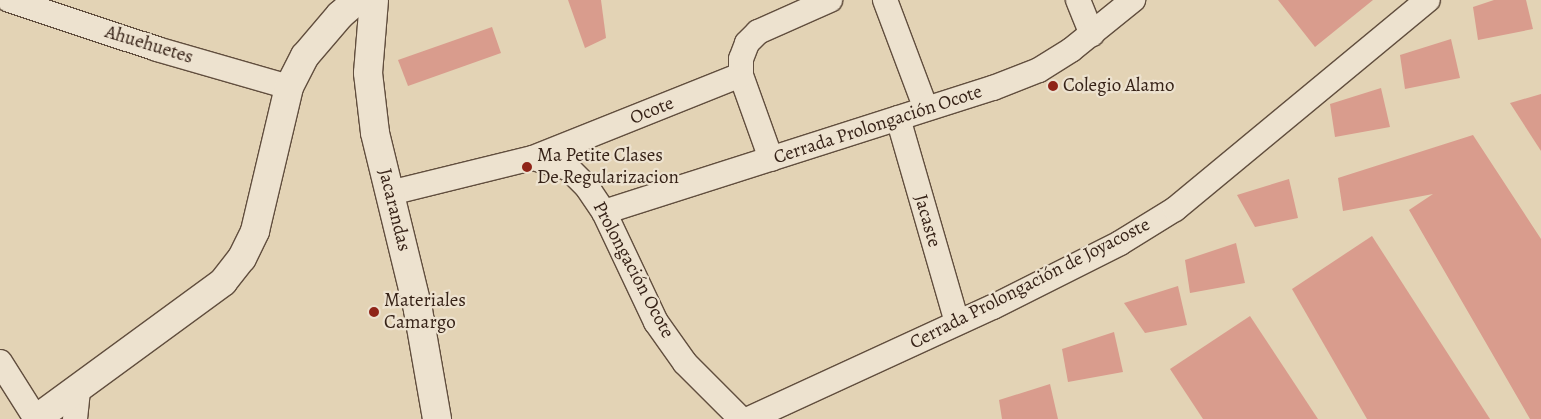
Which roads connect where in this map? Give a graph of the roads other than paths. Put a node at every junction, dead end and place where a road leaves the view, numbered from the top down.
1 (9, 0) edge
2 (357, 0) edge
3 (374, 0) edge
4 (830, 0) edge
5 (886, 0) edge
6 (1078, 0) edge
7 (1133, 0) edge
8 (1428, 0) edge
9 (1092, 34) junction
10 (741, 75) junction
11 (289, 87) junction
12 (926, 110) junction
13 (898, 118) junction
14 (533, 158) junction
15 (771, 159) junction
16 (390, 193) junction
17 (604, 212) junction
18 (957, 323) junction
19 (0, 362) edge
20 (78, 391) junction
21 (36, 419) edge
22 (74, 419) edge
23 (437, 419) edge
24 (741, 419) edge
25 (749, 419) edge

1 - 11 street, Ahuehuetes
2 - 11 street
3 - 16 street, Jacarandas
4 - 10 street
5 - 12 street
6 - 9 street
7 - 9 street, Cerrada Prolongación Ocote
8 - 18 street, Cerrada Prolongación de Joyacoste
9 - 12 street, Cerrada Prolongación Ocote
10 - 14 street, Ocote
10 - 15 street
11 - 20 street
12 - 13 street, Cerrada Prolongación Ocote
13 - 15 street, Cerrada Prolongación Ocote
13 - 18 street, Jacaste
14 - 16 street, Prolongación Ocote
14 - 17 street, Prolongación Ocote
15 - 17 street, Cerrada Prolongación Ocote
16 - 23 street, Jacarandas
17 - 24 street, Prolongación Ocote
18 - 25 street, Cerrada Prolongación de Joyacoste
19 - 21 street
20 - 21 street
20 - 22 street

